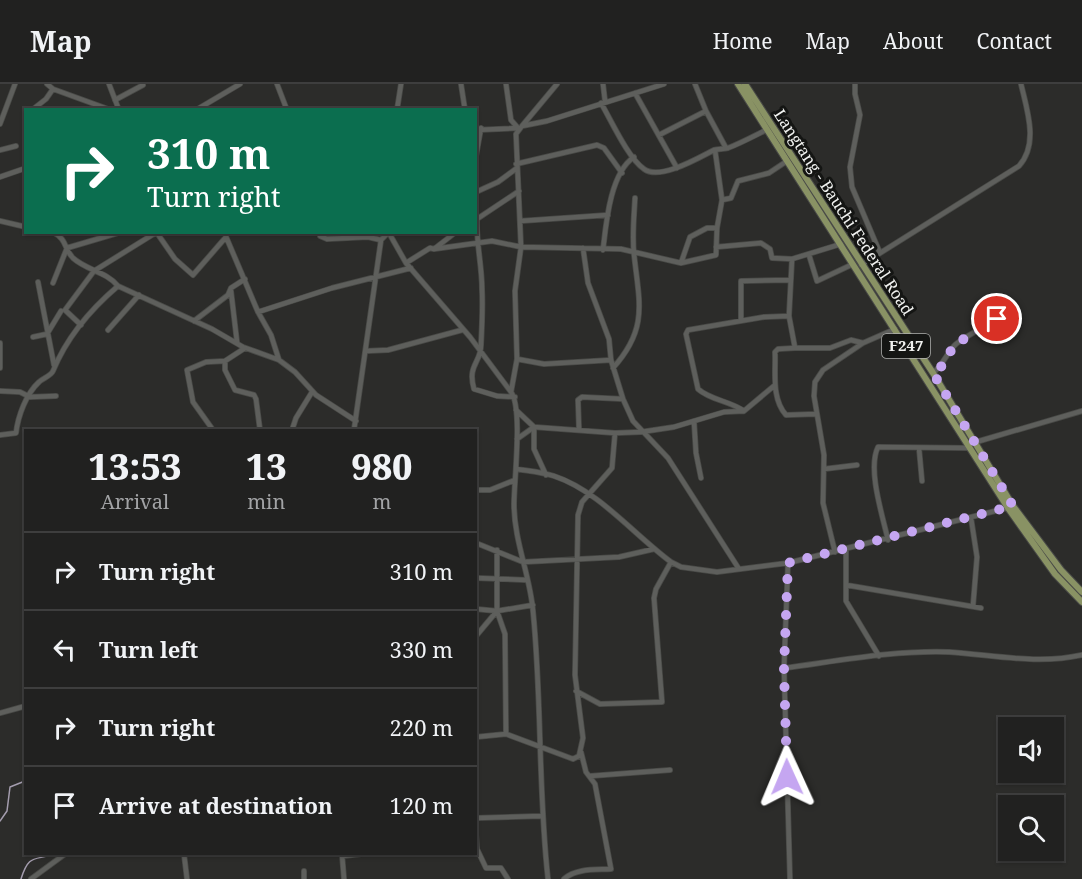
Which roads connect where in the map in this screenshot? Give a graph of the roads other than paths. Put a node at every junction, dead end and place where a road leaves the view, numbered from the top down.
1 (15, 84) edge
2 (47, 84) edge
3 (109, 84) edge
4 (240, 84) edge
5 (277, 84) edge
6 (408, 84) edge
7 (461, 84) edge
8 (506, 84) edge
9 (557, 84) edge
10 (603, 84) edge
11 (644, 84) edge
12 (664, 84) edge
13 (695, 84) edge
14 (738, 84) edge
15 (745, 84) edge
16 (855, 84) edge
17 (1021, 84) edge
18 (143, 86) dead end
19 (401, 86) edge
20 (53, 89) junction
21 (645, 90) junction
22 (635, 93) junction
23 (115, 101) junction
24 (603, 102) junction
25 (35, 108) edge
26 (105, 108) edge
27 (109, 108) edge
28 (118, 108) edge
29 (199, 108) edge
30 (286, 108) edge
31 (397, 108) edge
32 (465, 108) edge
33 (706, 111) junction
34 (0, 124) edge
35 (520, 127) junction
36 (478, 129) edge
37 (766, 130) junction
38 (659, 135) junction
39 (16, 146) dead end
40 (726, 148) junction
41 (0, 150) edge
42 (715, 150) junction
43 (634, 157) junction
44 (788, 161) junction
45 (517, 166) junction
46 (677, 168) junction
47 (24, 169) edge
48 (622, 173) junction
49 (0, 177) edge
50 (519, 191) junction
51 (477, 192) edge
52 (634, 198) dead end
53 (722, 200) junction
54 (608, 215) junction
55 (477, 219) edge
56 (0, 221) edge
57 (520, 221) junction
58 (24, 227) edge
59 (717, 228) junction
60 (56, 234) edge
61 (115, 234) edge
62 (154, 234) edge
63 (157, 234) edge
64 (320, 234) edge
65 (388, 234) edge
66 (390, 234) edge
67 (453, 234) edge
68 (476, 234) edge
69 (225, 235) edge
70 (381, 240) junction
71 (476, 242) junction
72 (841, 244) junction
73 (521, 247) junction
74 (67, 248) junction
75 (583, 248) junction
76 (716, 248) junction
77 (434, 249) junction
78 (603, 250) junction
79 (880, 253) junction
80 (634, 254) junction
81 (809, 255) junction
82 (792, 259) junction
83 (406, 263) junction
84 (681, 263) junction
85 (851, 265) junction
86 (861, 266) junction
87 (411, 268) junction
88 (94, 271) junction
89 (375, 278) junction
90 (245, 279) junction
91 (789, 280) junction
92 (38, 282) dead end
93 (53, 283) dead end
94 (118, 286) junction
95 (231, 288) junction
96 (139, 296) junction
97 (1004, 306) dead end
98 (61, 311) dead end
99 (258, 312) junction
100 (789, 316) junction
101 (741, 320) junction
102 (194, 321) junction
103 (81, 325) junction
104 (895, 329) junction
105 (108, 330) dead end
106 (462, 330) junction
107 (47, 334) junction
108 (33, 338) dead end
109 (237, 342) junction
110 (0, 343) edge
111 (863, 343) junction
112 (245, 348) junction
113 (795, 348) junction
114 (366, 351) junction
115 (481, 351) junction
116 (517, 359) junction
117 (279, 360) junction
118 (611, 360) junction
119 (225, 361) junction
120 (54, 366) junction
121 (0, 368) edge
122 (613, 368) junction
123 (933, 373) junction
124 (775, 385) junction
125 (0, 391) edge
126 (312, 392) junction
127 (511, 392) junction
128 (56, 396) dead end
129 (30, 397) junction
130 (515, 397) junction
131 (622, 399) junction
132 (516, 410) junction
133 (744, 411) junction
134 (1082, 411) edge
135 (816, 414) junction
136 (356, 421) junction
137 (694, 422) junction
138 (534, 427) junction
139 (212, 429) edge
140 (260, 429) edge
141 (292, 429) edge
142 (354, 429) edge
143 (579, 429) junction
144 (641, 432) junction
145 (615, 433) junction
146 (0, 435) edge
147 (516, 439) junction
148 (976, 442) junction
149 (919, 448) junction
150 (970, 448) junction
151 (857, 465) dead end
152 (517, 469) junction
153 (824, 469) junction
154 (546, 475) junction
155 (701, 478) dead end
156 (515, 480) junction
157 (922, 481) dead end
158 (477, 490) edge
159 (589, 494) junction
160 (1010, 507) junction
161 (970, 518) junction
162 (888, 540) junction
163 (477, 543) edge
164 (654, 549) junction
165 (497, 550) junction
166 (846, 550) junction
167 (835, 552) junction
168 (579, 560) junction
169 (523, 562) junction
170 (671, 562) junction
171 (788, 563) junction
172 (739, 569) junction
173 (477, 578) edge
174 (498, 579) junction
175 (526, 580) junction
176 (846, 585) junction
177 (1080, 588) edge
178 (1082, 602) edge
179 (533, 604) junction
180 (973, 606) junction
181 (981, 608) dead end
182 (477, 609) edge
183 (497, 611) junction
184 (477, 635) edge
185 (1082, 655) edge
186 (879, 657) junction
187 (784, 669) junction
188 (576, 691) junction
189 (22, 707) dead end
190 (0, 712) edge
191 (506, 734) junction
192 (477, 737) edge
193 (539, 744) junction
194 (581, 752) junction
195 (670, 770) dead end
196 (590, 776) junction
197 (541, 816) junction
198 (477, 818) edge
199 (477, 849) edge
200 (64, 855) edge
201 (184, 855) edge
202 (342, 855) edge
203 (304, 871) dead end
204 (31, 879) edge
205 (187, 879) edge
206 (304, 879) edge
207 (344, 879) edge
208 (508, 879) edge
209 (548, 879) edge
210 (564, 879) edge
211 (790, 879) edge

1 - 34 street
2 - 20 street
3 - 23 street
4 - 29 street
5 - 30 street
6 - 19 street
7 - 32 street
8 - 35 street
9 - 35 street
10 - 24 street
11 - 21 street
12 - 21 street
13 - 33 street
14 - 37 main road, F247
15 - 86 main road, Langtang - Bauchi Federal Road / F247
16 - 79 street
17 - 79 street
18 - 23 street
19 - 31 street
20 - 25 street
20 - 26 street
21 - 22 street
22 - 24 street
22 - 38 street
23 - 27 street
23 - 28 street
24 - 35 street
24 - 43 street
33 - 38 street
33 - 40 street
35 - 36 street
35 - 45 street
37 - 40 street
37 - 44 main road, F247
38 - 46 street
39 - 41 street
40 - 42 street
42 - 46 street
42 - 53 street
43 - 46 street
43 - 48 street
44 - 53 street
44 - 72 main road, F247
45 - 48 street
45 - 50 street
45 - 51 street
47 - 49 street
48 - 54 street
50 - 55 street
50 - 57 street
52 - 80 street
53 - 59 street
54 - 57 street
54 - 78 street
56 - 58 street
57 - 73 street
59 - 76 street
59 - 84 street
60 - 74 street
61 - 74 street
62 - 88 street
63 - 69 street
64 - 70 street
65 - 70 street
66 - 83 street
67 - 77 street
68 - 71 street
69 - 90 street
70 - 89 street
71 - 73 street
71 - 77 street
71 - 115 street
72 - 81 street
72 - 85 main road, F247
73 - 75 street
73 - 116 street
74 - 88 street
74 - 93 street
75 - 78 street
75 - 118 street
76 - 82 street
76 - 84 street
77 - 83 street
78 - 80 street
79 - 86 street
80 - 84 street
80 - 122 street
81 - 82 street
81 - 85 street
82 - 91 street
83 - 87 street
85 - 104 main road, F247
86 - 123 main road, Langtang - Bauchi Federal Road / F247
87 - 89 street
87 - 106 street
88 - 94 street
88 - 103 street
89 - 99 street
89 - 114 street
90 - 95 street
90 - 99 street
91 - 100 street
91 - 101 street
92 - 107 street
94 - 96 street
94 - 103 street
95 - 102 street
95 - 109 street
96 - 102 street
96 - 105 street
97 - 123 street
98 - 107 street
99 - 117 street
100 - 101 street
100 - 113 street
101 - 133 street
102 - 109 street
103 - 120 street
104 - 111 street
104 - 150 main road, F247
106 - 114 street
106 - 115 street
107 - 108 street
107 - 120 street
109 - 112 street
110 - 121 street
111 - 113 street
111 - 135 street
112 - 117 street
112 - 119 street
113 - 124 street
114 - 136 street
115 - 127 street
115 - 130 street
116 - 118 street
116 - 127 street
117 - 126 street
118 - 122 street
119 - 139 street
119 - 140 street
120 - 129 street
122 - 131 street
123 - 148 main road, Langtang - Bauchi Federal Road / F247
124 - 133 street
124 - 135 street
125 - 129 street
126 - 136 street
126 - 141 street
127 - 130 street
128 - 129 street
129 - 146 street
130 - 132 street
131 - 143 street
131 - 144 street
132 - 138 street
132 - 147 street
133 - 137 street
134 - 148 street
135 - 153 street
136 - 142 street
137 - 144 street
137 - 155 street
138 - 143 street
138 - 147 street
138 - 154 street
143 - 145 street
144 - 145 street
144 - 172 street
145 - 159 street
147 - 152 street
148 - 160 main road, Langtang - Bauchi Federal Road / F247
149 - 150 street
149 - 157 street
149 - 162 street
150 - 160 main road, F247
151 - 153 street
152 - 154 street
152 - 156 street
153 - 167 street
154 - 159 street
156 - 158 street
156 - 169 street
159 - 164 street
159 - 168 street
160 - 161 street
160 - 177 main road, Langtang - Bauchi Federal Road / F247
160 - 178 main road, F247
161 - 162 street
161 - 180 street
162 - 166 street
163 - 165 street
164 - 168 street
164 - 170 street
165 - 169 street
165 - 174 street
166 - 167 street
166 - 176 street
167 - 171 street
168 - 169 street
168 - 188 street
169 - 175 street
170 - 172 street
170 - 188 street
171 - 172 street
171 - 187 street
173 - 174 street
174 - 175 street
174 - 183 street
175 - 179 street
176 - 180 street
176 - 186 street
179 - 183 street
179 - 193 street
180 - 181 street
182 - 183 street
183 - 184 street
183 - 191 street
185 - 186 street
186 - 187 street
187 - 211 street
188 - 194 street
189 - 190 street
191 - 192 street
191 - 193 street
193 - 194 street
193 - 197 street
194 - 196 street
195 - 196 street
196 - 210 street
197 - 198 street
197 - 209 street
199 - 208 street
200 - 204 street
201 - 205 street
202 - 207 street
203 - 206 street

